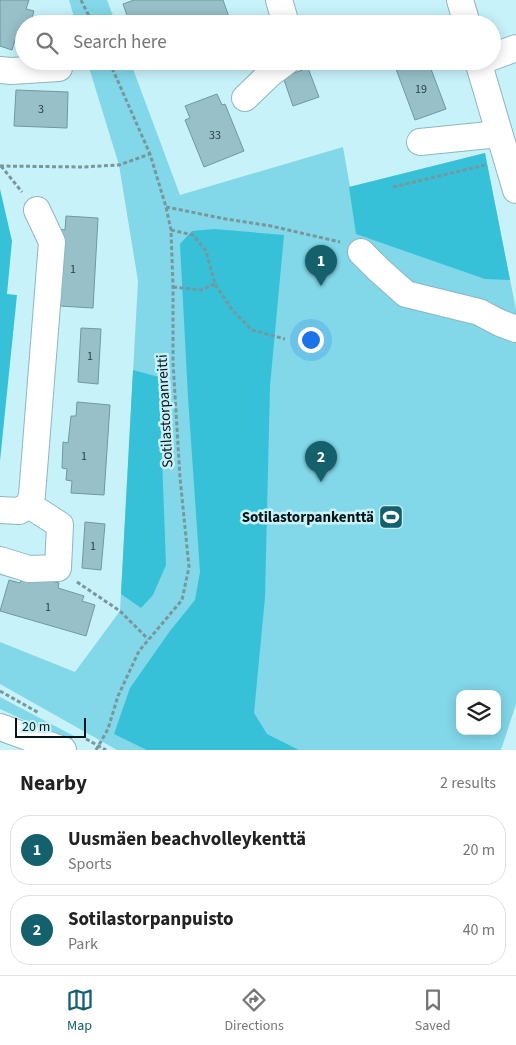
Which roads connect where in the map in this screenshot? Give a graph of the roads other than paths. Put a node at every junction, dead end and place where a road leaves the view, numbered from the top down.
1 (279, 0) edge
2 (460, 0) edge
3 (283, 15) edge
4 (464, 15) edge
5 (516, 48) edge
6 (501, 53) edge
7 (0, 70) edge
8 (27, 70) edge
9 (276, 70) edge
10 (484, 70) edge
11 (245, 98) dead end
12 (499, 134) junction
13 (420, 142) dead end
14 (516, 190) edge
15 (37, 210) road end
16 (361, 252) road end
17 (516, 329) edge
18 (29, 505) junction
19 (0, 510) edge
20 (0, 560) edge
21 (3, 728) edge
22 (32, 750) edge
23 (63, 750) edge

1 - 3 street
2 - 4 street
5 - 6 street
7 - 8 street
9 - 11 street
10 - 12 street
12 - 13 street
12 - 14 street
15 - 18 street
16 - 17 street
18 - 19 street
18 - 20 street
21 - 22 street
21 - 23 street

